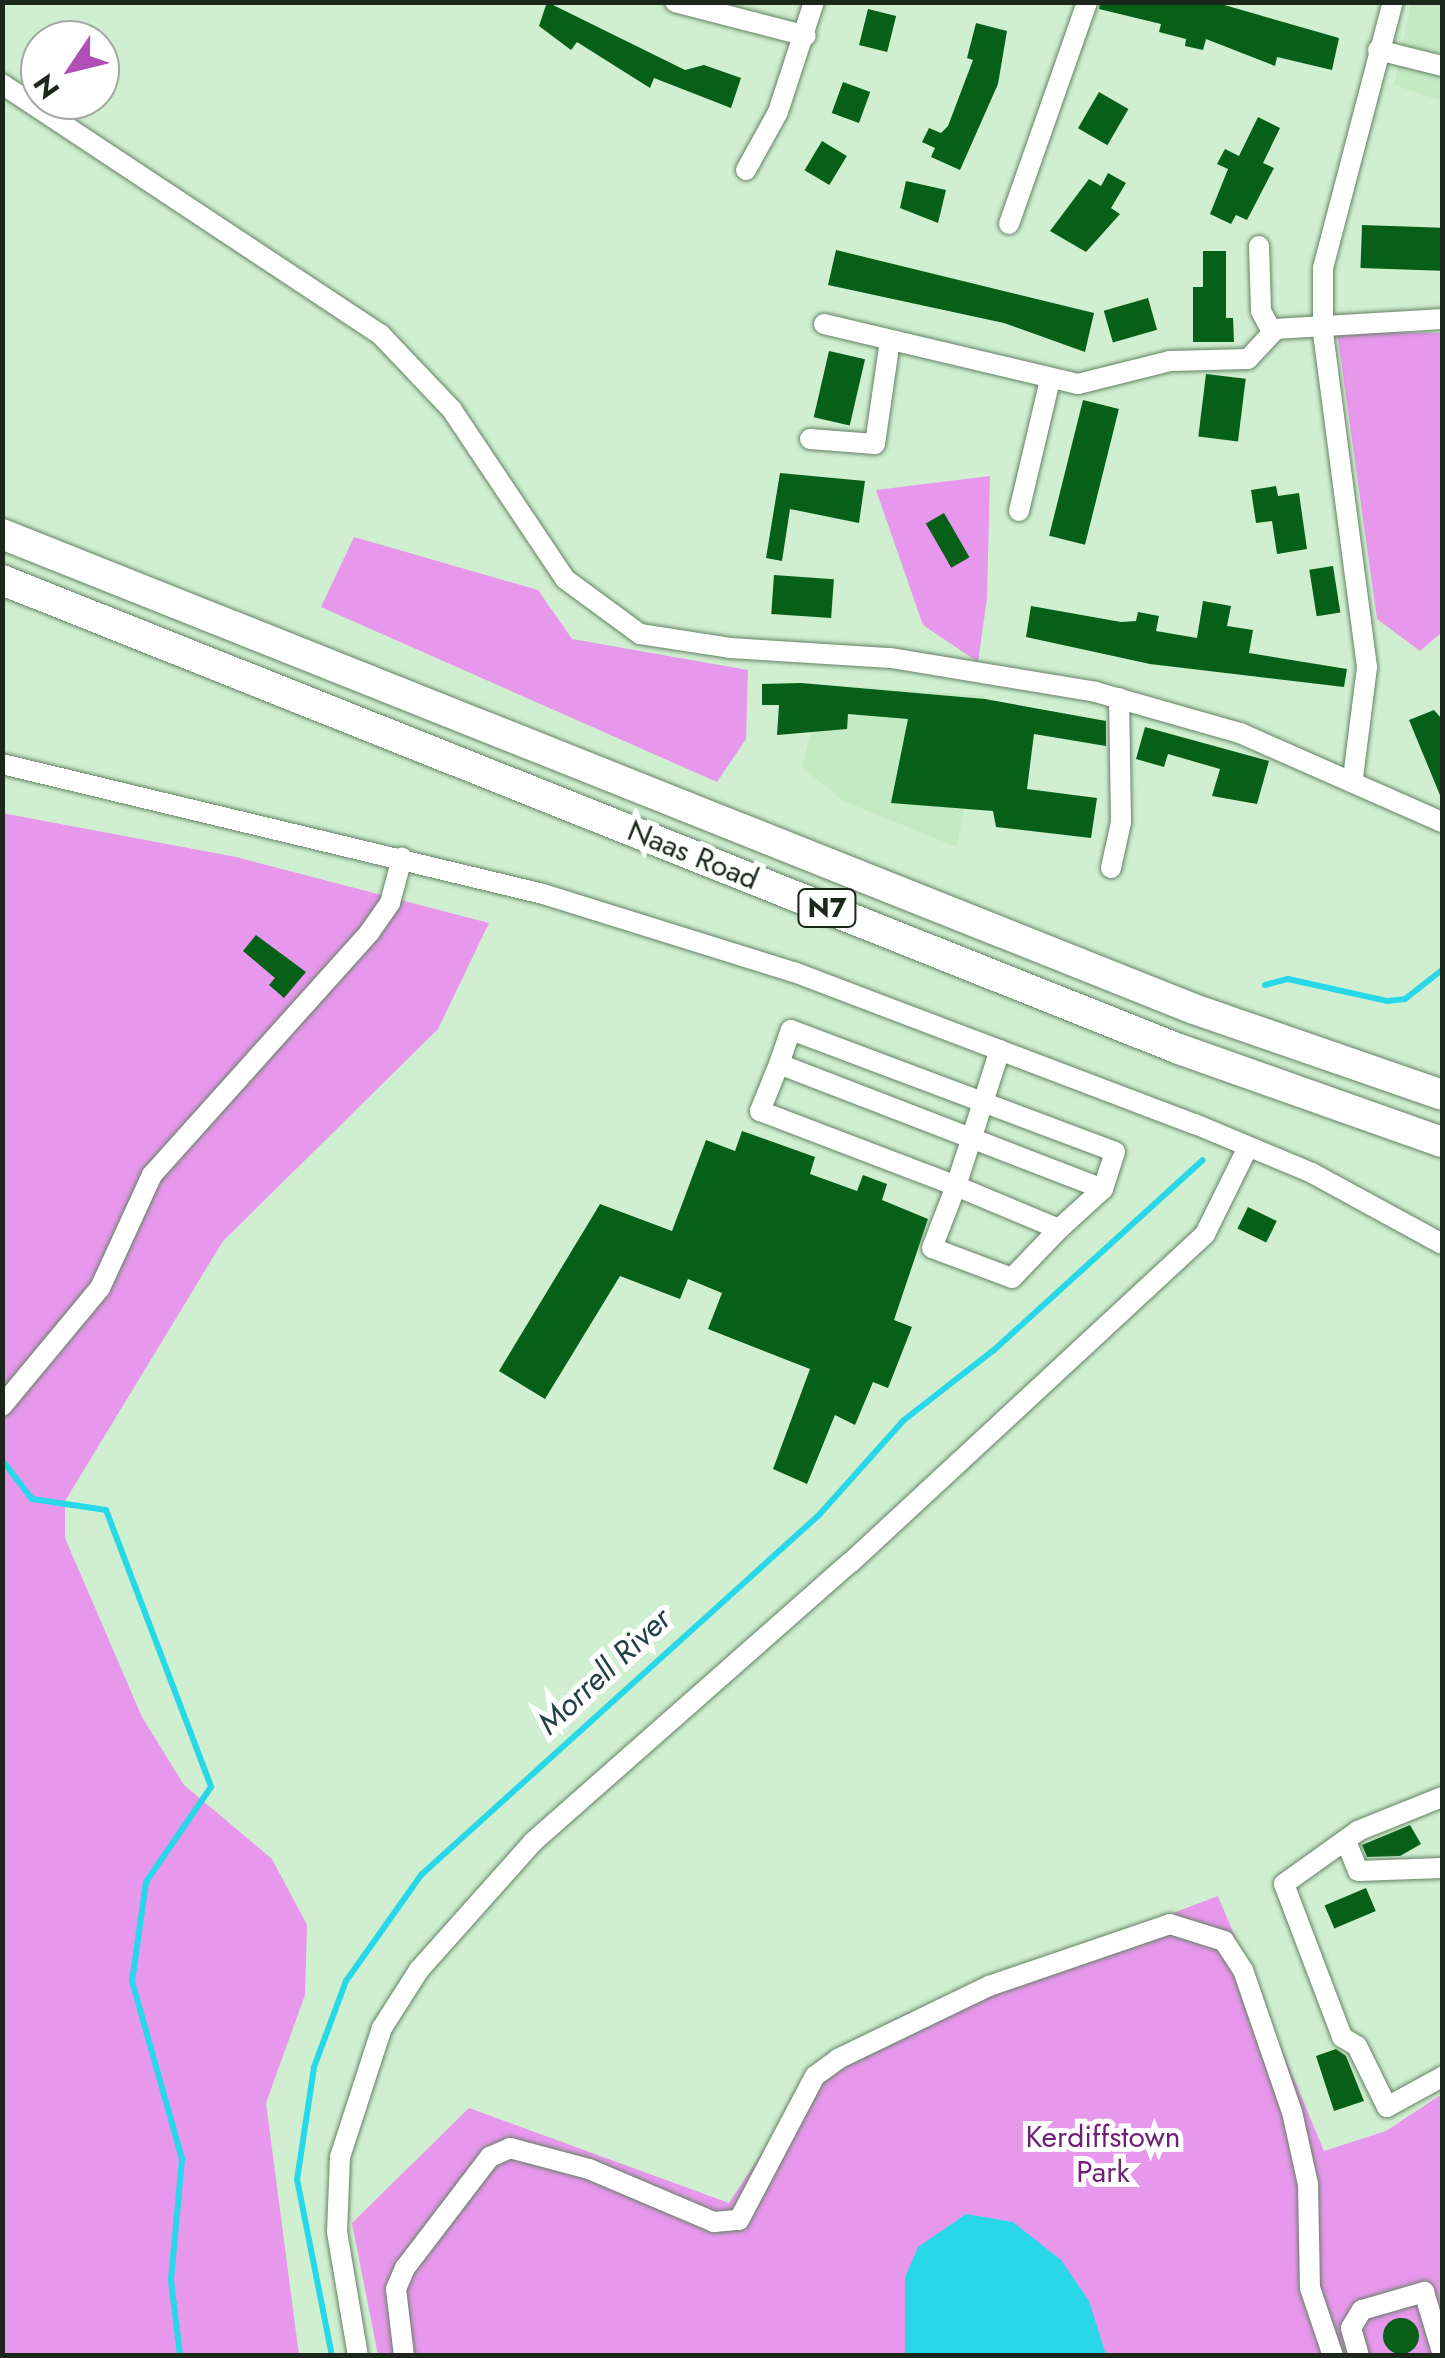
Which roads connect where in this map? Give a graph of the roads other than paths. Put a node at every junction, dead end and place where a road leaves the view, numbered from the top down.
1 (675, 2) edge
2 (814, 2) edge
3 (1086, 2) edge
4 (1392, 2) edge
5 (806, 36) junction
6 (1378, 50) junction
7 (1442, 66) edge
8 (2, 84) edge
9 (746, 170) dead end
10 (1009, 224) dead end
11 (1259, 246) dead end
12 (1442, 319) edge
13 (824, 324) dead end
14 (1323, 324) junction
15 (1272, 332) junction
16 (890, 340) junction
17 (1050, 380) junction
18 (810, 439) dead end
19 (1019, 510) dead end
20 (2, 514) edge
21 (2, 534) edge
22 (2, 583) edge
23 (227, 624) junction
24 (1119, 698) junction
25 (2, 764) edge
26 (1353, 778) junction
27 (1442, 822) edge
28 (402, 858) junction
29 (1110, 868) dead end
30 (1000, 1050) junction
31 (778, 1064) junction
32 (1442, 1095) edge
33 (983, 1100) junction
34 (972, 1139) junction
35 (1442, 1142) edge
36 (1248, 1147) junction
37 (956, 1186) junction
38 (1102, 1189) junction
39 (1059, 1229) junction
40 (1442, 1244) edge
41 (2, 1406) edge
42 (1442, 1797) edge
43 (1346, 1840) junction
44 (1442, 1868) edge
45 (1442, 2077) edge
46 (1442, 2352) edge
47 (358, 2356) edge
48 (404, 2356) edge
49 (1332, 2356) edge
50 (1358, 2356) edge

1 - 5 street
2 - 5 street
3 - 10 street
4 - 6 street
5 - 9 street
6 - 7 street
6 - 14 street
8 - 24 street
11 - 15 street
12 - 14 street
13 - 16 street
14 - 15 street
14 - 26 street
15 - 17 street
16 - 17 street
16 - 18 street
17 - 19 street
20 - 23 highway, N7
21 - 23 highway, Naas Road / N7
22 - 35 highway, Naas Road / N7
23 - 32 highway, Naas Road / N7
24 - 26 street
24 - 29 street
25 - 28 street
26 - 27 street
28 - 30 street
28 - 41 street
30 - 33 street
30 - 36 street
31 - 33 street
31 - 34 street
31 - 37 street
33 - 34 street
33 - 38 street
34 - 37 street
34 - 38 street
36 - 40 street
36 - 47 street
37 - 39 street
37 - 39 street
38 - 39 street
42 - 43 street
43 - 44 street
43 - 45 street
46 - 50 street
48 - 49 street

